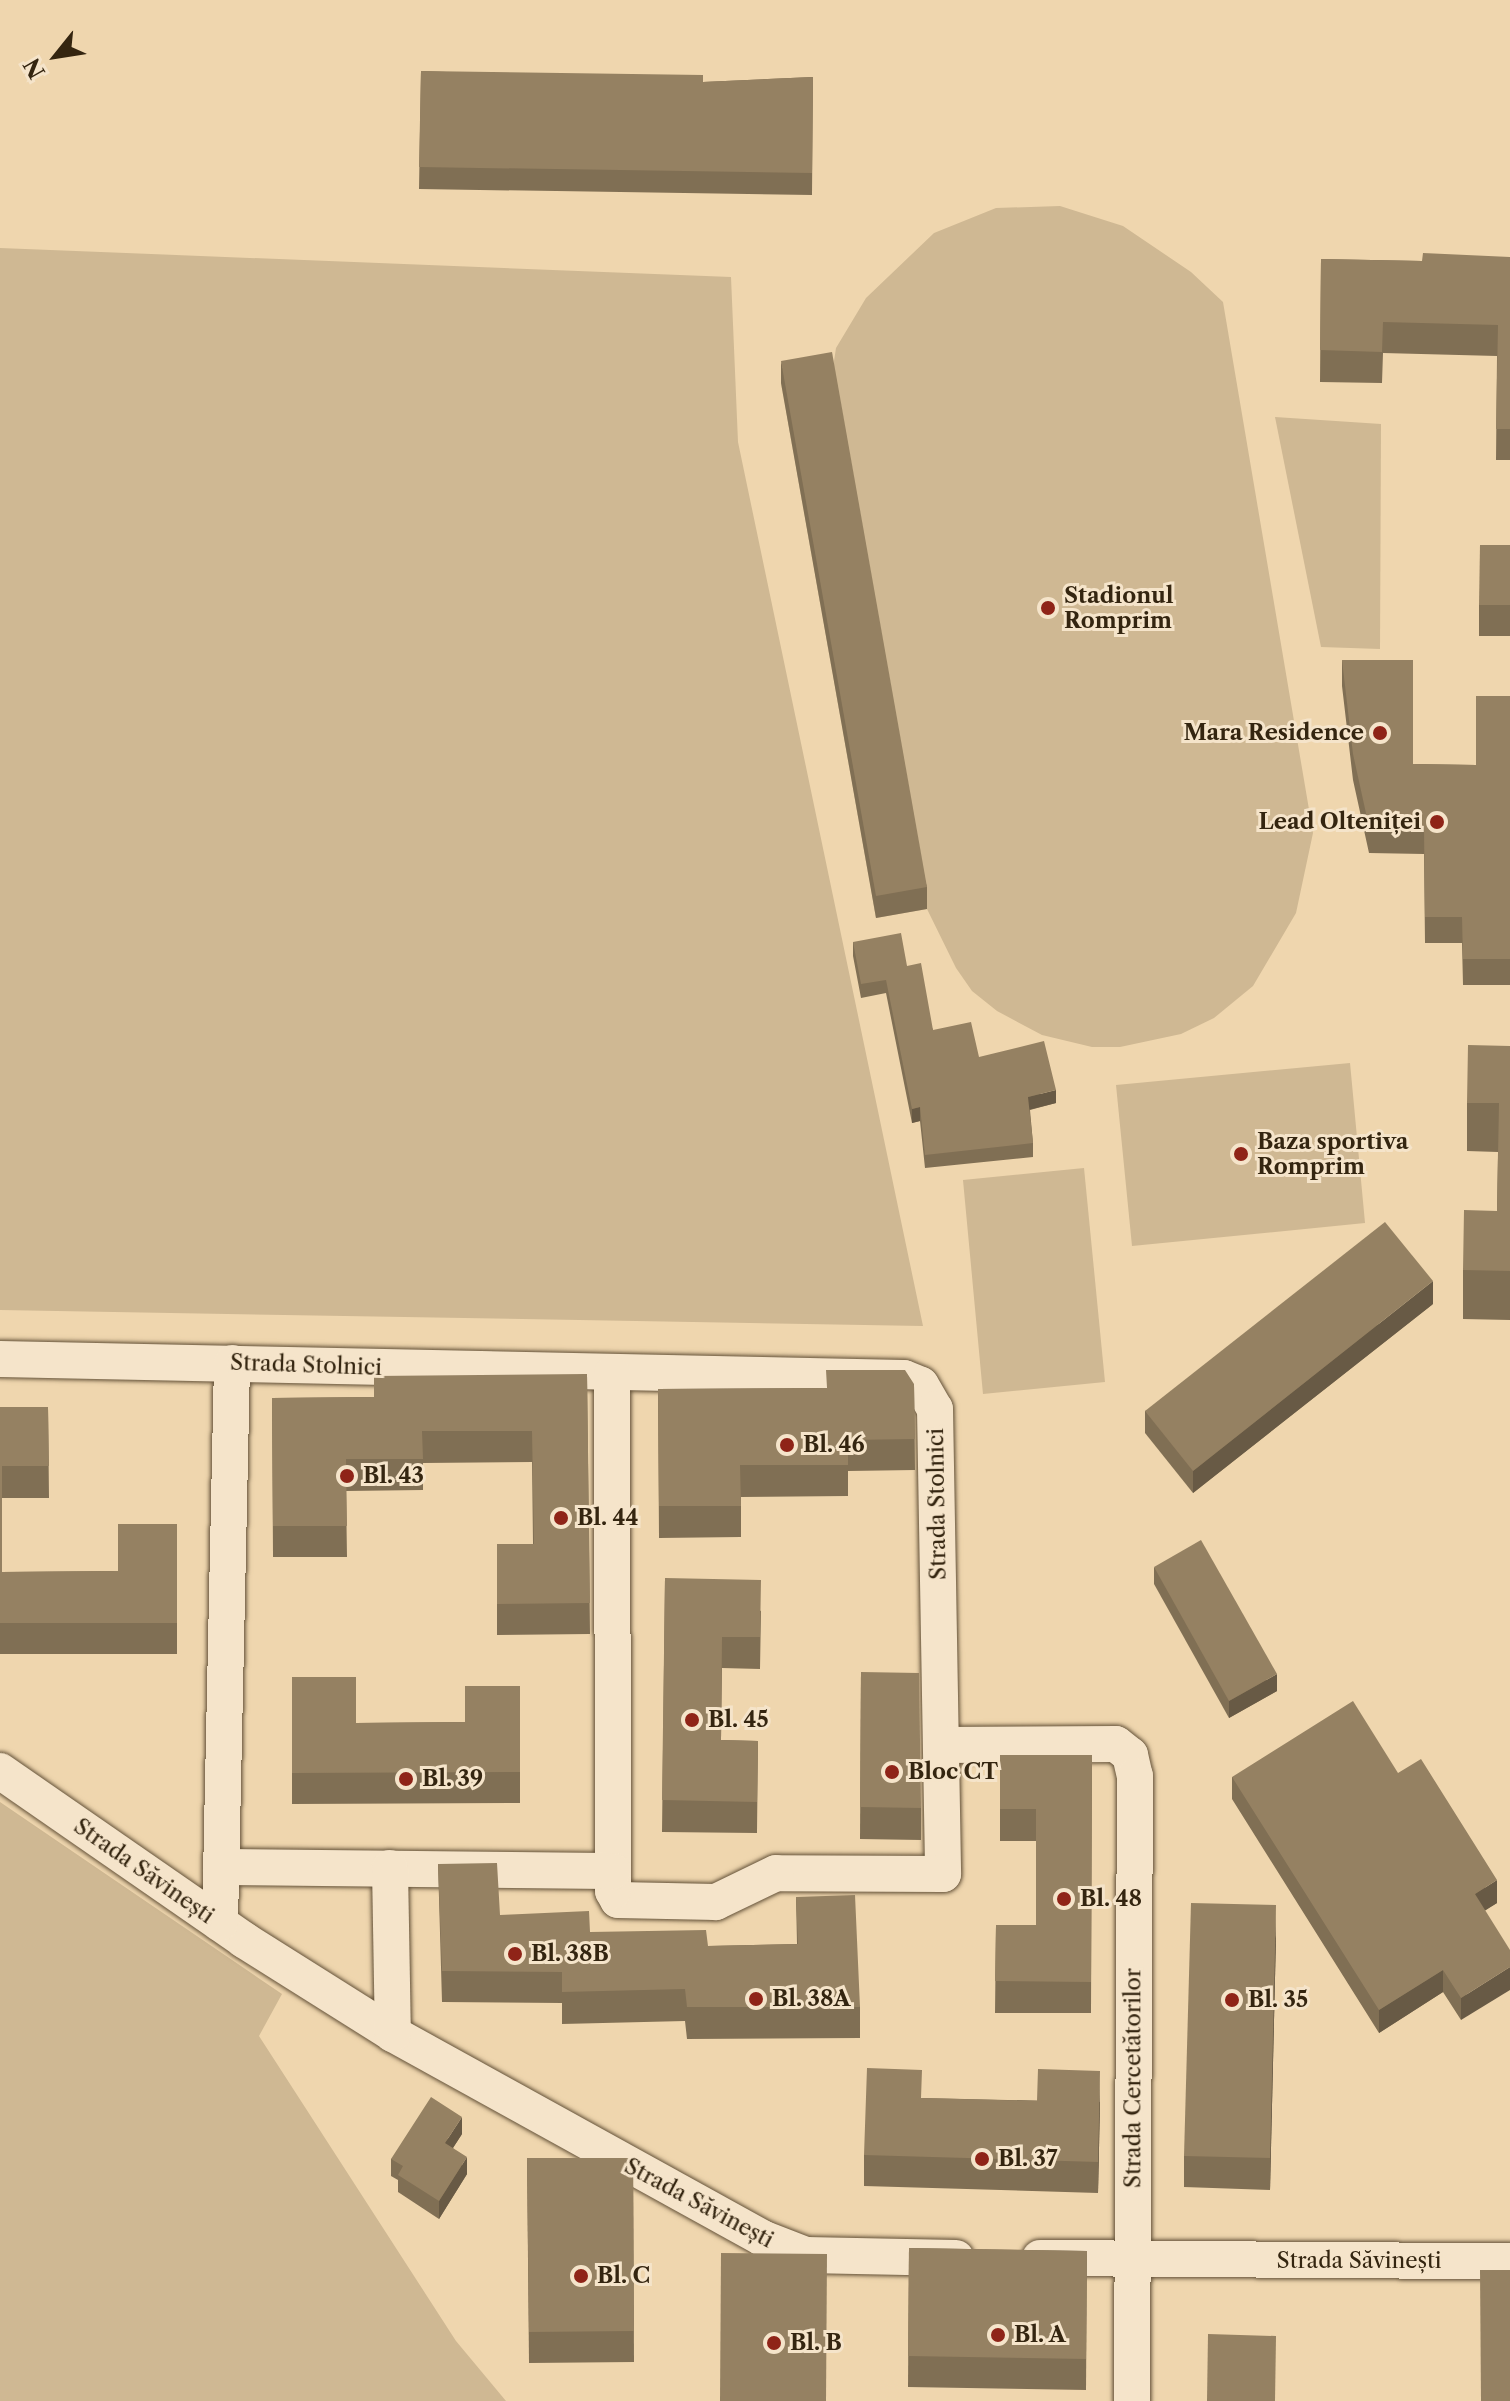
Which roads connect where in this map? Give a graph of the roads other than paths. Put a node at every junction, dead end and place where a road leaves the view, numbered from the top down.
1 (0, 1359) edge
2 (232, 1363) junction
3 (612, 1374) junction
4 (942, 1745) junction
5 (0, 1771) edge
6 (221, 1867) junction
7 (390, 1868) junction
8 (613, 1871) junction
9 (220, 1923) junction
10 (393, 2034) junction
11 (1132, 2259) junction
12 (1510, 2261) edge
13 (1132, 2401) edge

1 - 2 street, Strada Stolnici
2 - 3 street, Strada Stolnici
2 - 6 street
3 - 4 street, Strada Stolnici
3 - 8 street
4 - 8 street
4 - 11 street, Strada Cercetătorilor
5 - 9 street, Strada Săvinești
6 - 7 street
6 - 9 street
7 - 8 street
7 - 10 street
9 - 10 street, Strada Săvinești
10 - 11 street, Strada Săvinești
11 - 12 street, Strada Săvinești
11 - 13 street, Strada Cercetătorilor

